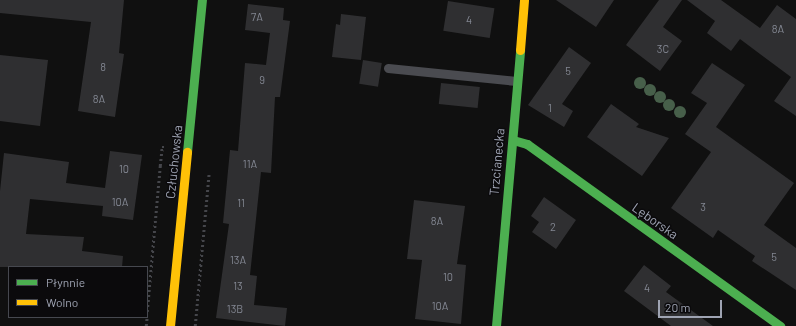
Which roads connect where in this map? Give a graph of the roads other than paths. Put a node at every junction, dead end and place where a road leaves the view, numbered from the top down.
1 (202, 0) edge
2 (524, 0) edge
3 (388, 68) dead end
4 (516, 81) junction
5 (513, 140) junction
6 (170, 326) edge
7 (496, 326) edge
8 (780, 326) edge

1 - 6 street, Człuchowska
2 - 4 street, Trzcianecka
3 - 4 lane
4 - 5 street, Trzcianecka
5 - 7 street, Trzcianecka
5 - 8 street, Lęborska

